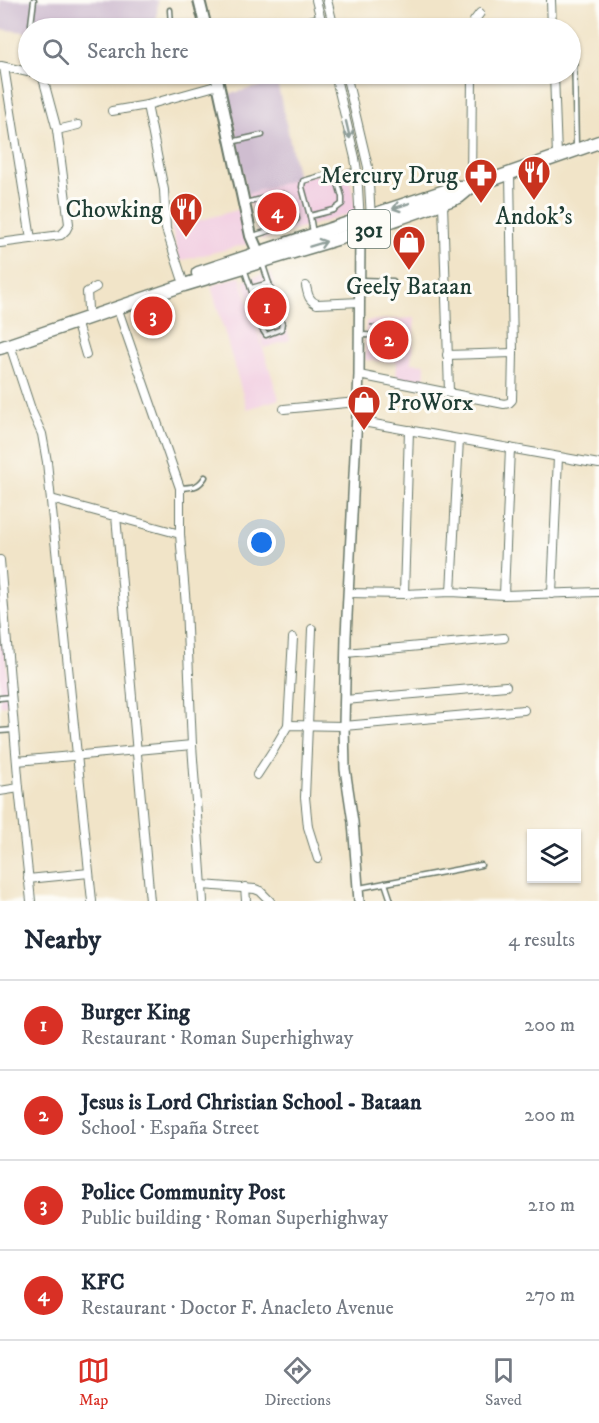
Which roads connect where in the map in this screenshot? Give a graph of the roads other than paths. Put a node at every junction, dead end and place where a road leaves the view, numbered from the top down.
1 (34, 0) edge
2 (199, 0) edge
3 (316, 0) edge
4 (327, 0) edge
5 (551, 0) edge
6 (170, 10) dead end
7 (480, 13) dead end
8 (32, 18) edge
9 (171, 18) edge
10 (202, 18) edge
11 (320, 18) edge
12 (332, 18) edge
13 (476, 18) edge
14 (552, 18) edge
15 (2, 66) edge
16 (18, 70) edge
17 (45, 84) edge
18 (337, 84) edge
19 (348, 84) edge
20 (472, 84) edge
21 (554, 84) edge
22 (575, 84) edge
23 (219, 85) joint
24 (147, 105) junction
25 (112, 111) dead end
26 (78, 125) dead end
27 (57, 130) junction
28 (262, 135) dead end
29 (231, 141) junction
30 (599, 142) edge
31 (576, 150) junction
32 (557, 156) junction
33 (368, 167) junction
34 (357, 171) junction
35 (510, 173) junction
36 (336, 176) junction
37 (471, 187) junction
38 (244, 203) junction
39 (443, 203) junction
40 (310, 216) junction
41 (366, 223) junction
42 (313, 233) junction
43 (251, 236) junction
44 (31, 239) junction
45 (0, 243) edge
46 (260, 257) junction
47 (244, 268) junction
48 (182, 278) junction
49 (360, 280) junction
50 (393, 281) dead end
51 (269, 283) junction
52 (306, 286) dead end
53 (96, 287) dead end
54 (251, 288) junction
55 (360, 302) junction
56 (117, 307) junction
57 (88, 309) junction
58 (280, 318) junction
59 (76, 321) junction
60 (261, 322) junction
61 (360, 335) junction
62 (400, 336) dead end
63 (3, 344) edge
64 (513, 353) junction
65 (86, 355) dead end
66 (447, 355) junction
67 (359, 375) junction
68 (449, 392) junction
69 (357, 402) junction
70 (284, 409) dead end
71 (357, 421) junction
72 (409, 430) junction
73 (459, 439) junction
74 (510, 448) junction
75 (558, 457) junction
76 (599, 464) edge
77 (204, 477) dead end
78 (180, 488) junction
79 (51, 499) junction
80 (116, 516) junction
81 (180, 534) junction
82 (0, 560) edge
83 (451, 592) junction
84 (599, 592) edge
85 (348, 593) junction
86 (404, 594) junction
87 (552, 594) junction
88 (504, 595) junction
89 (312, 629) dead end
90 (504, 638) dead end
91 (293, 639) dead end
92 (346, 653) junction
93 (506, 686) dead end
94 (12, 697) junction
95 (0, 698) edge
96 (345, 700) junction
97 (524, 710) dead end
98 (288, 724) junction
99 (308, 724) junction
100 (344, 726) junction
101 (14, 730) junction
102 (0, 731) edge
103 (192, 745) junction
104 (137, 750) junction
105 (77, 756) junction
106 (17, 761) junction
107 (257, 775) dead end
108 (19, 788) junction
109 (0, 790) edge
110 (318, 859) dead end
111 (481, 865) dead end
112 (89, 873) junction
113 (28, 879) junction
114 (385, 883) junction
115 (202, 885) junction
116 (245, 888) junction
117 (358, 888) junction
118 (31, 901) edge
119 (92, 901) edge
120 (150, 901) edge
121 (203, 901) edge
122 (246, 901) edge
123 (270, 901) edge
124 (359, 901) edge
125 (391, 901) edge

1 - 8 lane
2 - 10 main road
3 - 11 street
4 - 12 street
5 - 14 street
6 - 9 lane
7 - 13 street
15 - 16 street
15 - 44 street
17 - 27 street
18 -> 34 street
19 - 33 street
20 - 37 street
21 - 32 street
22 - 31 lane
23 - 24 street
23 - 29 main road
24 - 25 street
24 - 48 street
26 - 27 street
27 - 44 street
28 - 29 lane
29 - 38 main road
30 - 31 main road, 301
31 - 32 main road, 301
32 - 35 main road, 301
33 - 34 street
33 - 41 street
34 - 36 lane
34 - 41 street
35 - 37 main road, 301
35 - 64 street
36 - 40 lane
36 - 40 lane
37 - 39 main road, 301
37 -> 41 main road, 301
38 - 43 main road
38 - 43 lane
39 - 41 main road, 301
39 - 66 street
40 - 42 lane
41 - 42 main road, 301
46 -> 41 main road, 301
41 - 49 street
42 - 46 main road, 301
43 - 46 main road
44 - 45 street
46 - 47 main road, 301
46 - 48 main road, 301
46 - 51 lane
47 - 54 lane
47 - 56 main road, 301
48 - 57 main road, 301
49 - 50 lane
49 - 55 street
51 - 54 lane
51 - 58 lane
52 - 55 street
53 - 57 street
54 - 60 lane
55 - 61 street
56 - 59 main road, 301
56 - 78 street
57 - 63 main road, 301
58 - 60 lane
58 - 60 lane
59 - 63 main road, 301
59 - 65 street
61 - 62 lane
61 - 67 street
63 - 79 street
64 - 66 street
64 - 68 street
66 - 68 street
67 - 68 street
67 - 69 street
69 - 70 street
69 - 71 street
71 - 72 street
71 - 85 street
72 - 73 street
72 - 86 street
73 - 74 street
73 - 83 street
74 - 75 street
74 - 88 street
75 - 76 street
75 - 87 street
77 - 78 lane
78 - 81 street
79 - 80 street
79 - 105 street
80 - 81 street
80 - 104 street
81 - 103 street
82 - 94 street
83 - 86 street
83 - 88 street
84 - 87 street
85 - 86 street
85 - 92 street
87 - 88 street
89 - 99 street
90 - 92 street
91 - 98 street
92 - 96 street
93 - 96 street
94 - 95 lane
94 - 101 street
96 - 100 street
97 - 100 street
98 - 99 street
98 - 107 street
99 - 100 street
99 - 110 street
100 - 117 street
101 - 102 lane
101 - 106 street
103 - 104 street
103 - 115 street
104 - 105 street
104 - 120 street
105 - 106 street
105 - 112 street
106 - 108 street
108 - 109 street
108 - 113 street
111 - 114 lane
112 - 113 street
112 - 119 street
113 - 118 street
114 - 117 lane
114 - 125 lane
115 - 116 street
115 - 121 street
116 - 122 street
116 - 123 street
117 - 124 street

